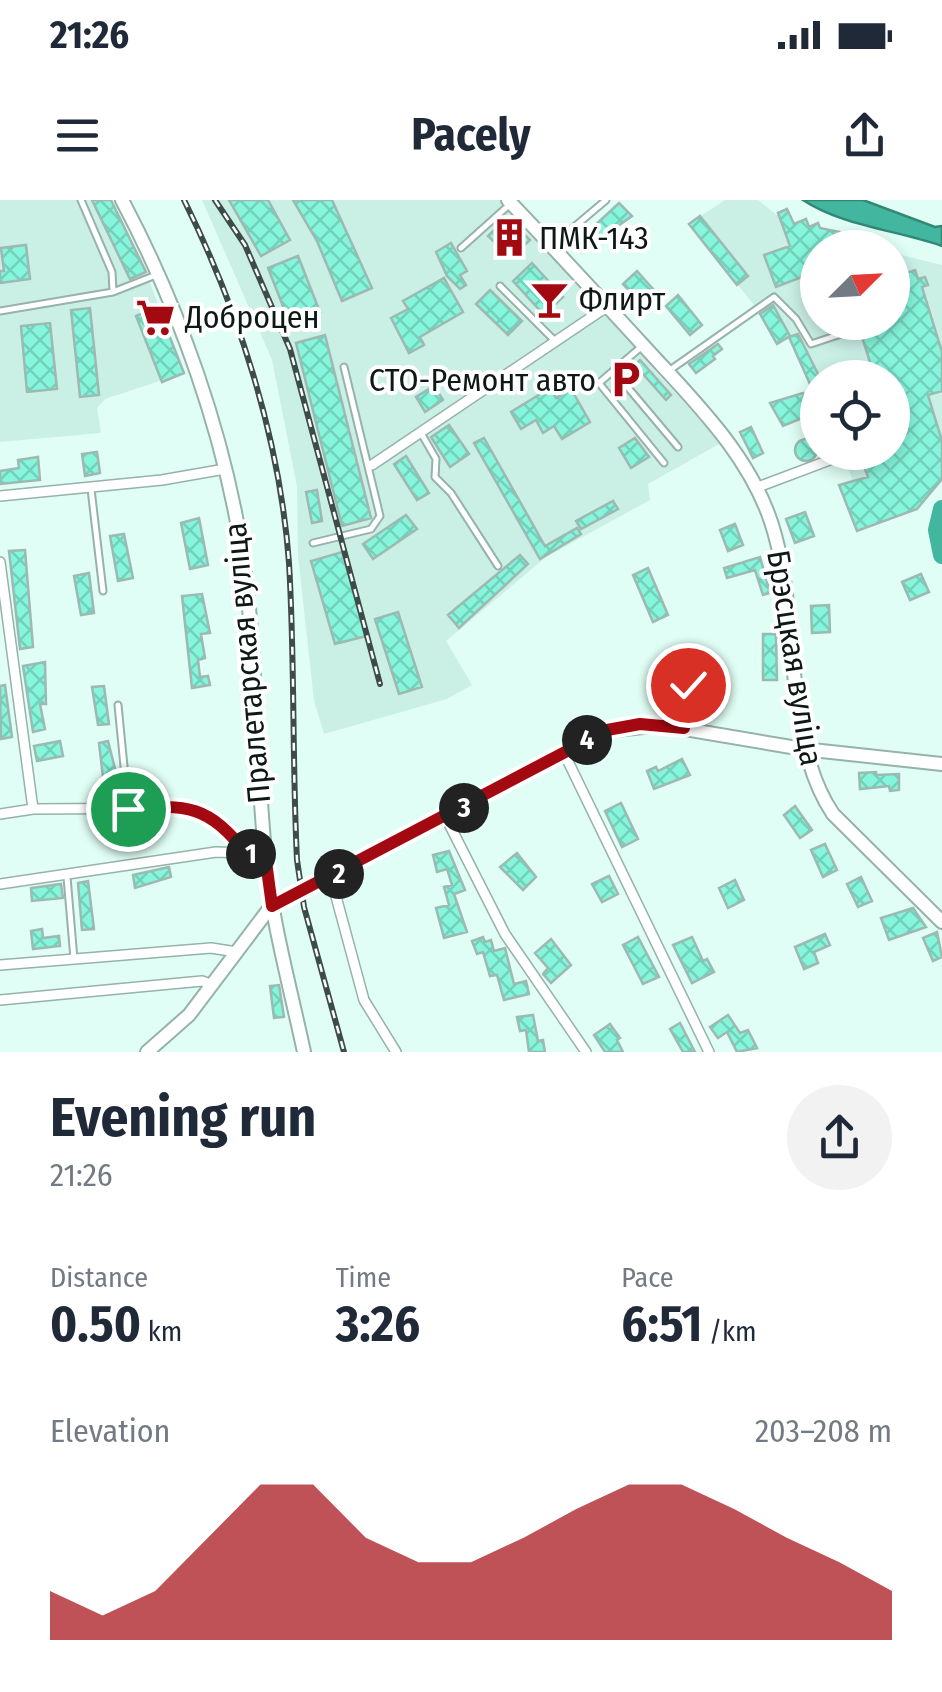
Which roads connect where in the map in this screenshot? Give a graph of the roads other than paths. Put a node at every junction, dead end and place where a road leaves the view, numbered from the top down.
1 (81, 200) edge
2 (122, 200) edge
3 (606, 200) edge
4 (510, 202) edge
5 (552, 246) junction
6 (461, 248) dead end
7 (159, 274) junction
8 (500, 286) dead end
9 (113, 292) junction
10 (608, 306) junction
11 (0, 311) edge
12 (800, 326) edge
13 (556, 342) junction
14 (643, 345) junction
15 (344, 366) dead end
16 (614, 371) junction
17 (668, 372) junction
18 (421, 433) junction
19 (678, 447) dead end
20 (664, 463) dead end
21 (372, 464) junction
22 (225, 469) junction
23 (803, 470) edge
24 (90, 486) junction
25 (758, 487) junction
26 (0, 496) edge
27 (313, 543) dead end
28 (0, 562) edge
29 (498, 566) dead end
30 (102, 592) dead end
31 (688, 685) dead end
32 (118, 705) dead end
33 (684, 728) junction
34 (803, 749) junction
35 (563, 752) junction
36 (942, 764) edge
37 (33, 809) junction
38 (128, 809) junction
39 (0, 814) edge
40 (446, 818) junction
41 (247, 854) junction
42 (265, 854) junction
43 (67, 877) junction
44 (331, 878) junction
45 (0, 884) edge
46 (272, 906) junction
47 (942, 922) edge
48 (236, 952) junction
49 (74, 959) junction
50 (0, 965) edge
51 (213, 985) junction
52 (0, 1000) edge
53 (147, 1052) edge
54 (304, 1052) edge
55 (396, 1052) edge
56 (586, 1052) edge
57 (709, 1052) edge

1 - 9 lane
2 - 7 street, Пралетарская вуліца
3 - 5 lane
4 - 5 street, Брэсцкая вуліца
4 - 6 lane
5 - 10 street, Брэсцкая вуліца
7 - 9 lane
7 - 22 street, Пралетарская вуліца
8 - 13 lane
9 - 11 lane
10 - 13 street
10 - 14 street, Брэсцкая вуліца
12 - 17 lane
13 - 18 street
14 - 16 lane
14 - 17 street, Брэсцкая вуліца
15 - 21 lane
16 - 19 lane
16 - 20 lane
17 - 25 street, Брэсцкая вуліца
18 - 21 street
18 - 29 lane
21 - 27 lane
22 - 24 street
22 - 42 street, Пралетарская вуліца
23 - 25 street
24 - 26 street
24 - 30 lane
25 - 34 street, Брэсцкая вуліца
28 - 37 street
31 - 33 lane
32 - 38 lane
33 - 34 street
33 - 35 street
34 - 36 street
34 - 47 street, Брэсцкая вуліца
35 - 40 street
35 - 57 street
37 - 38 street
37 - 39 street
38 - 41 street
40 - 44 street
40 - 56 street
41 - 42 street
41 - 43 street
42 - 46 street, Пралетарская вуліца
43 - 45 street
43 - 49 lane
44 - 46 street
44 - 55 street
46 - 48 street
46 - 54 street, Пралетарская вуліца
48 - 49 street
48 - 51 street
49 - 50 street
51 - 52 street
51 - 53 street

